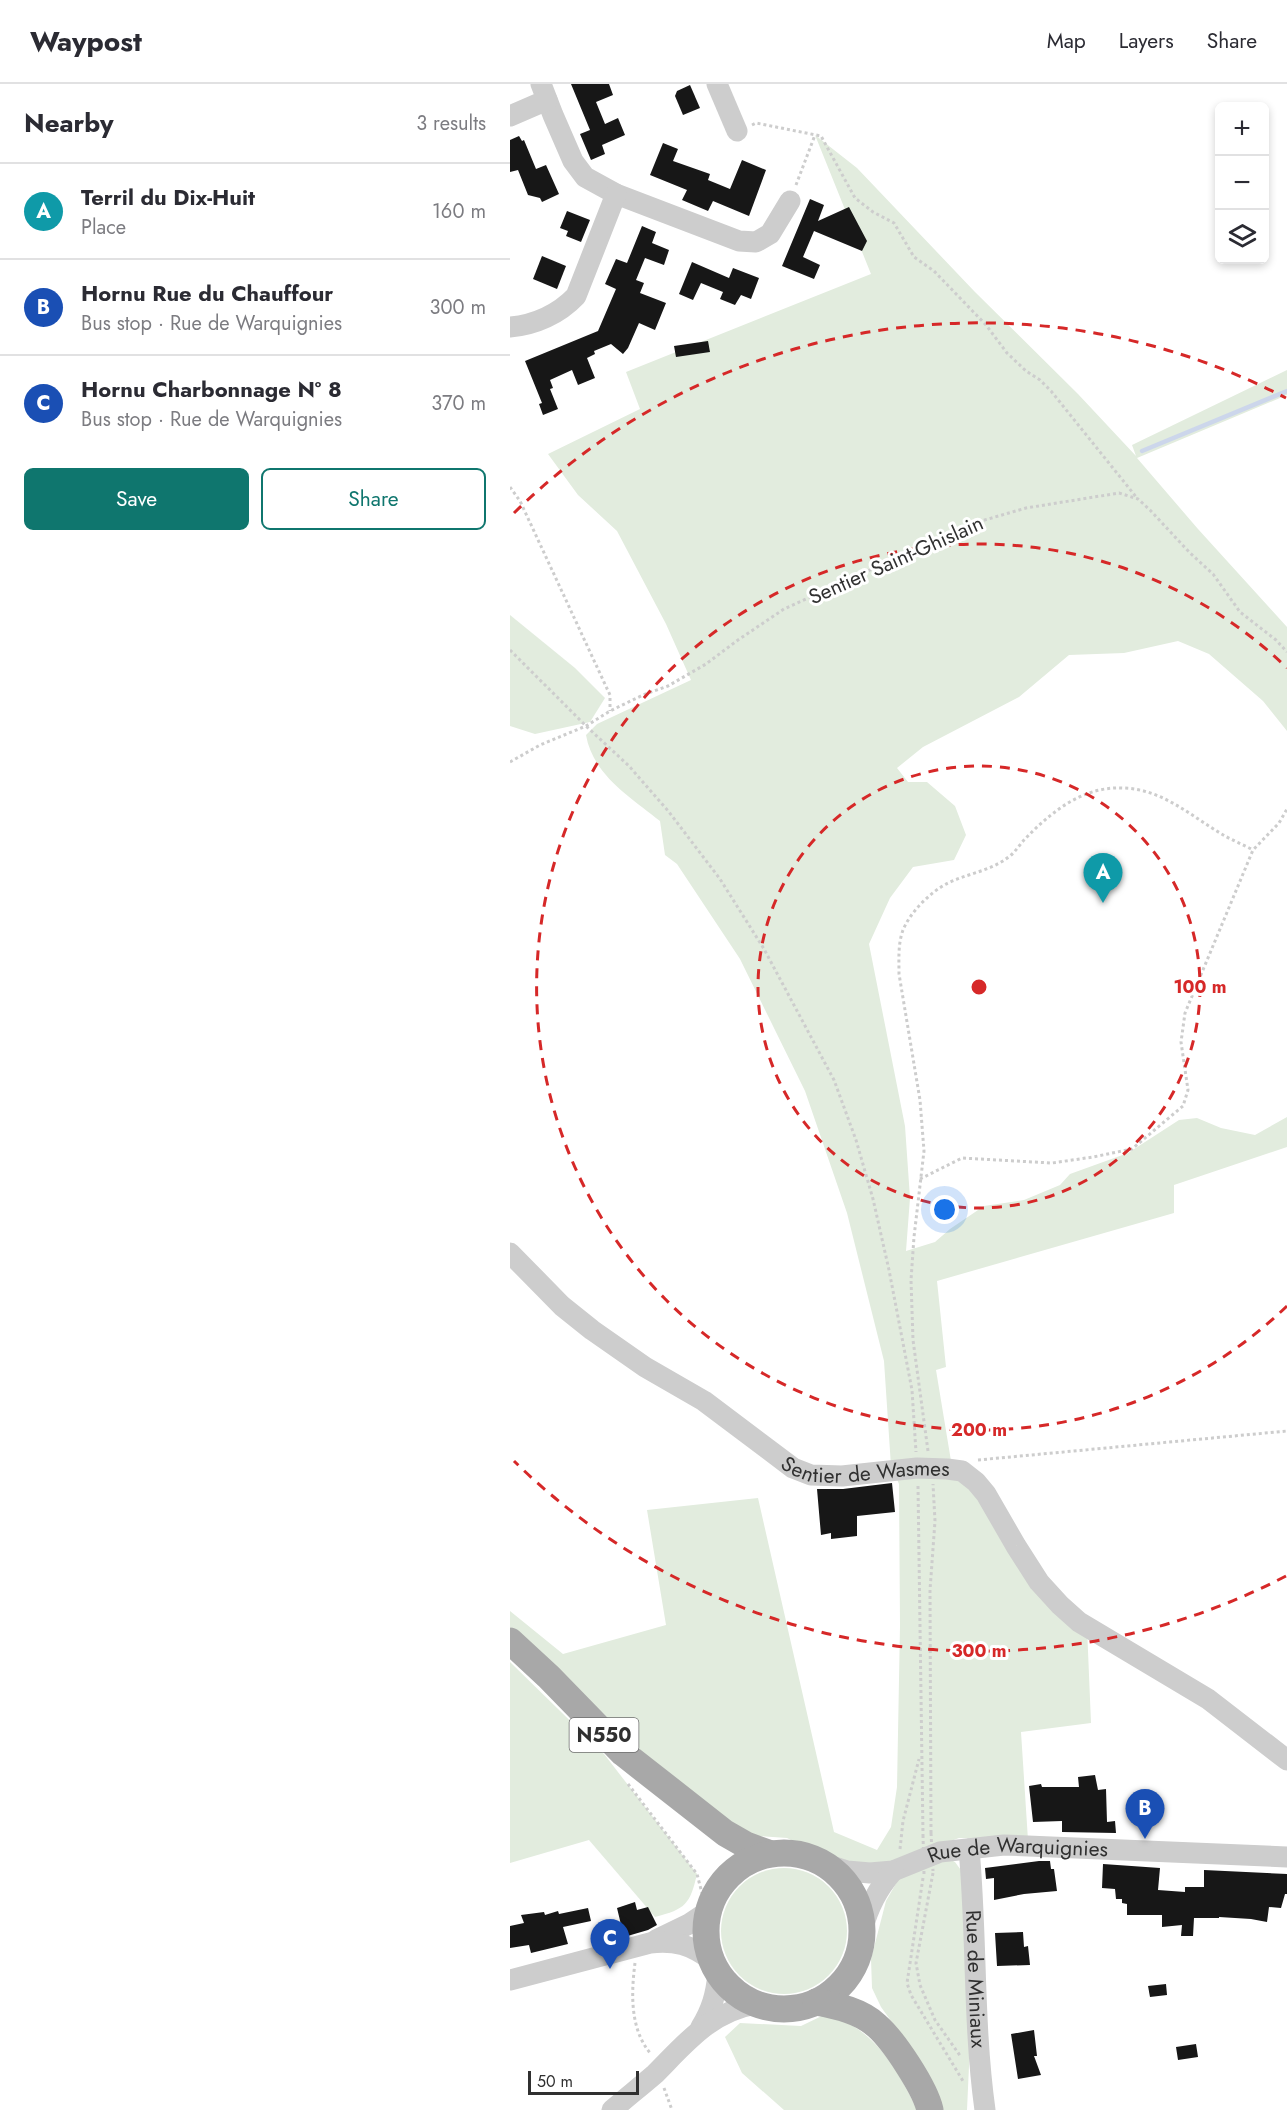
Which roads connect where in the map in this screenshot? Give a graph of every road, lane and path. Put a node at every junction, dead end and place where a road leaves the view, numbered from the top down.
1 (717, 84) edge
2 (544, 92) edge
3 (510, 116) edge
4 (737, 131) joint
5 (814, 135) junction
6 (616, 194) junction
7 (790, 201) joint
8 (510, 327) edge
9 (510, 487) edge
10 (1138, 499) junction
11 (510, 650) edge
12 (1287, 652) edge
13 (610, 711) junction
14 (586, 726) junction
15 (510, 762) edge
16 (1287, 809) edge
17 (1253, 850) junction
18 (920, 1179) junction
19 (510, 1253) edge
20 (1287, 1431) edge
21 (925, 1469) junction
22 (962, 1471) junction
23 (510, 1641) edge
24 (921, 1754) junction
25 (1287, 1760) edge
26 (626, 1781) dead end
27 (707, 1818) junction
28 (900, 1847) dead end
29 (969, 1849) junction
30 (768, 1853) junction
31 (1287, 1857) edge
32 (825, 1864) junction
33 (893, 1871) junction
34 (723, 1879) junction
35 (707, 1912) junction
36 (862, 1930) junction
37 (643, 1945) junction
38 (854, 1966) junction
39 (714, 1967) junction
40 (510, 1980) edge
41 (816, 2002) junction
42 (756, 2004) junction
43 (878, 2026) junction
44 (698, 2030) junction
45 (658, 2070) junction
46 (974, 2086) junction
47 (612, 2110) edge
48 (930, 2110) edge
49 (985, 2110) edge

1 - 4 street
2 - 3 street
2 - 6 street
4 - 5 path
5 - 7 path
5 - 10 path
6 - 7 street
6 - 8 street
9 - 13 path
10 - 12 path
10 - 13 path, Sentier Saint-Ghislain
11 - 14 path
13 - 14 path, Sentier Saint-Ghislain
14 - 15 path, Sentier Saint-Ghislain
14 - 21 path
16 - 17 path
17 - 18 path
17 - 18 path
18 - 21 path
19 - 21 street, Sentier de Wasmes
20 - 22 path
21 - 22 street, Sentier de Wasmes
21 - 24 path
21 - 46 path, bridge
22 - 25 street, Sentier de Wasmes
23 - 27 main road, N550
24 - 28 path
24 - 46 path, bridge
26 - 35 path
27 - 30 main road
27 - 34 main road, N550
29 - 31 street, Rue de Warquignies
29 - 33 street, Rue de Warquignies
29 - 46 street, Rue de Miniaux
30 - 32 main road
30 - 34 main road
32 - 33 street, Rue de Warquignies
32 - 36 main road
33 - 36 street
34 - 35 main road
35 - 37 street
35 - 39 main road
36 - 38 main road
37 - 39 street
37 - 40 street
37 - 45 path
38 - 41 main road
38 - 43 main road
39 - 42 main road
39 - 44 street
41 - 42 main road
41 - 43 main road
42 - 44 street
43 - 48 main road
44 - 45 street
45 - 47 street
46 - 49 street, Rue de Miniaux

